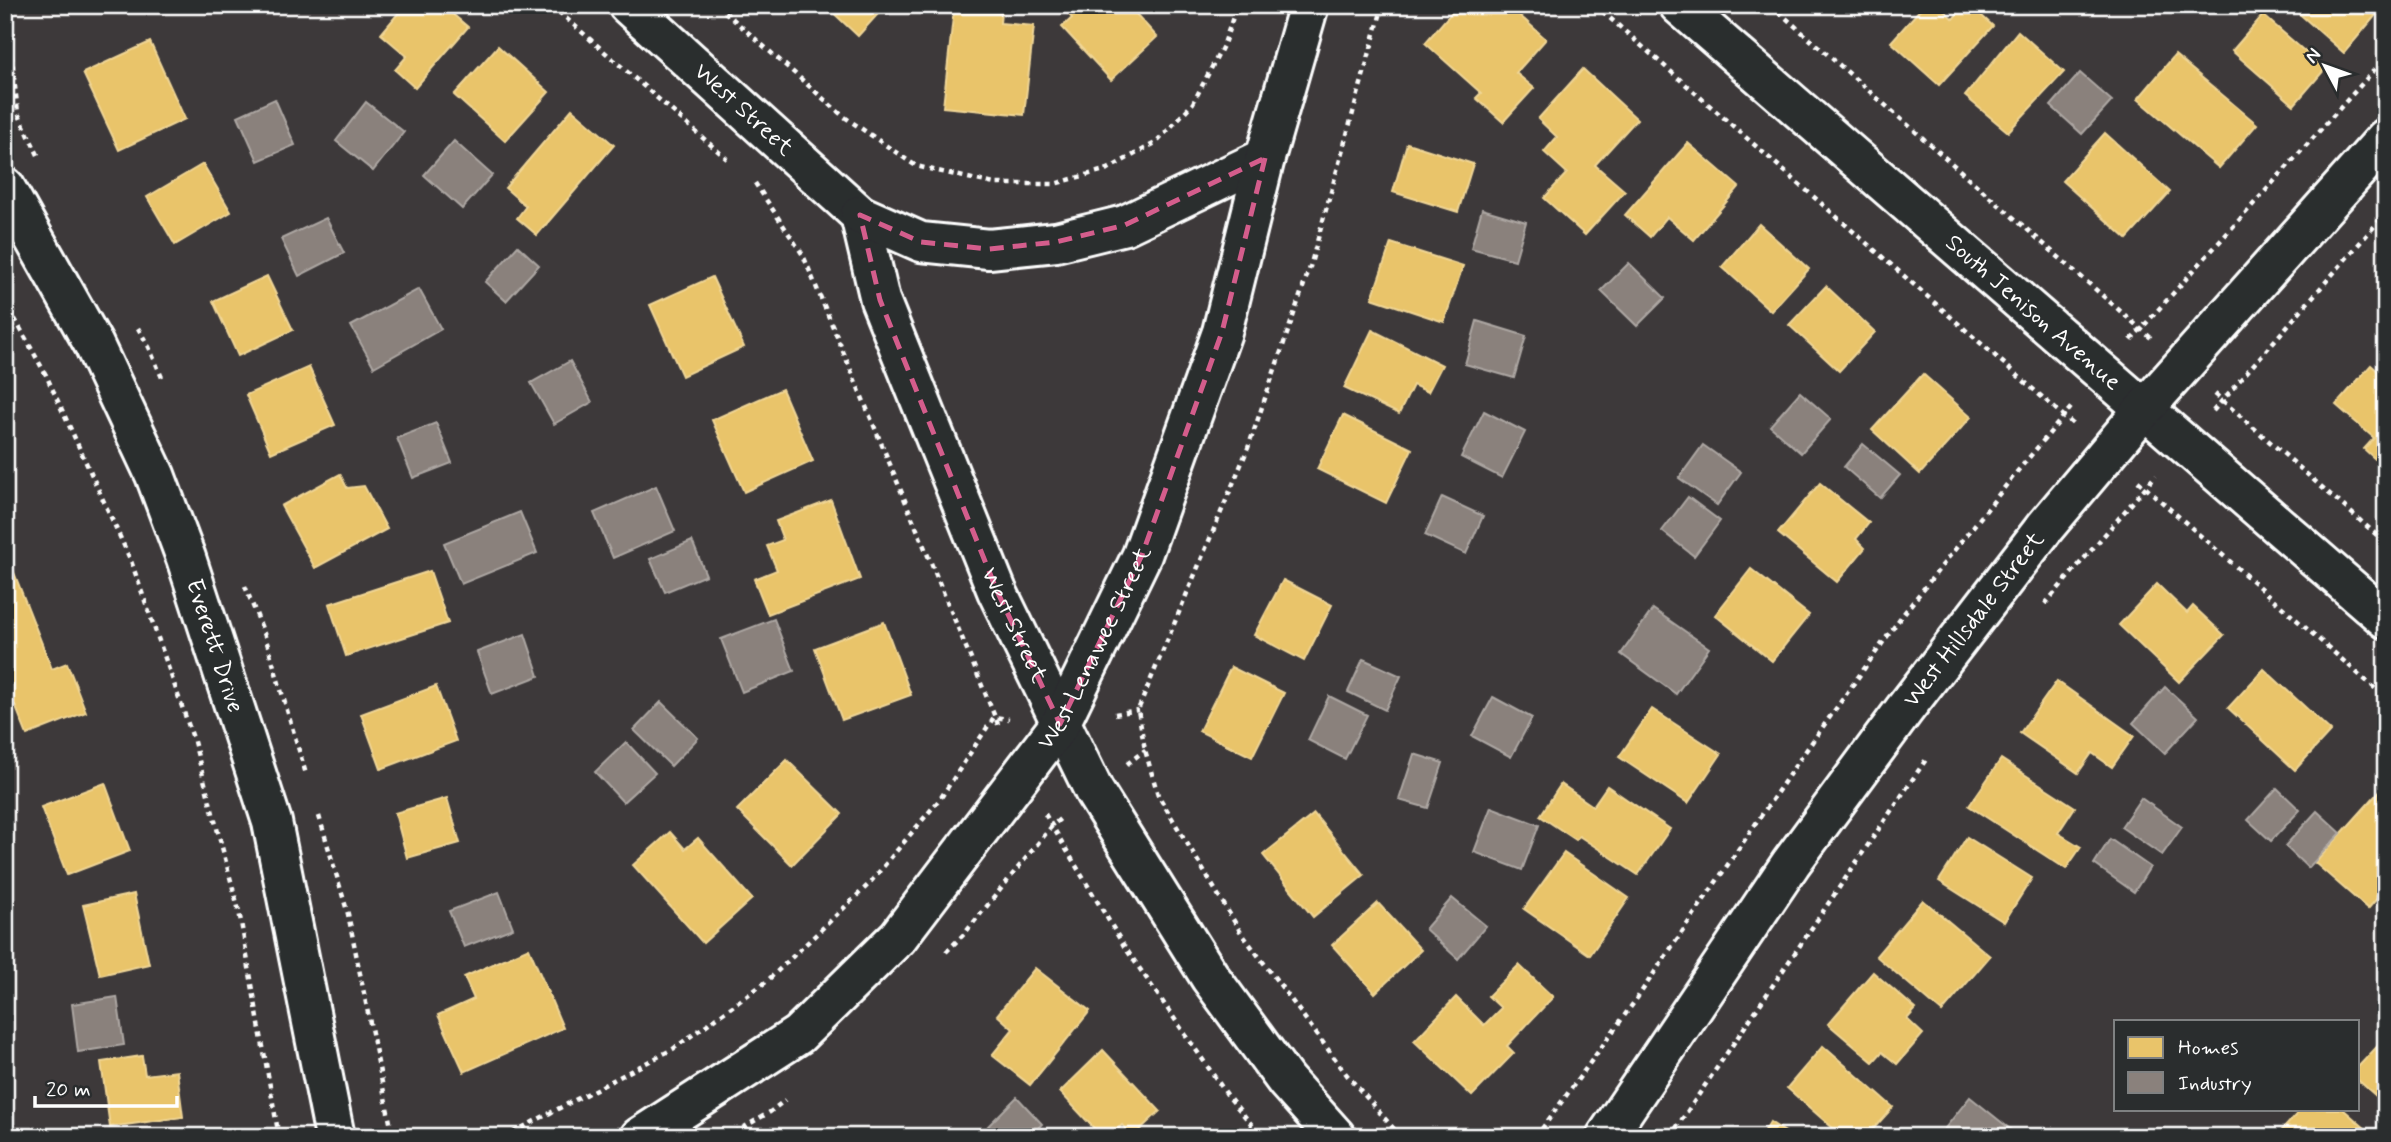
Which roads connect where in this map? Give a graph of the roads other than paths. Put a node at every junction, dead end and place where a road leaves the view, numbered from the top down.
1 (628, 5) edge
2 (1309, 5) edge
3 (1679, 5) edge
4 (2386, 138) edge
5 (1265, 158) junction
6 (5, 187) edge
7 (859, 215) junction
8 (2145, 408) junction
9 (2386, 619) edge
10 (1060, 724) junction
11 (335, 1137) edge
12 (640, 1137) edge
13 (1336, 1137) edge
14 (1606, 1137) edge

1 - 7 street, West Street
2 - 5 street, West Lenawee Street
3 - 8 street, South Jenison Avenue
4 - 8 street, West Hillsdale Street
5 - 7 street, West Street
5 - 10 street, West Lenawee Street
6 - 11 street, Everett Drive
7 - 10 street, West Street
8 - 9 street, South Jenison Avenue
8 - 14 street, West Hillsdale Street
10 - 12 street, West Lenawee Street
10 - 13 street, West Street

